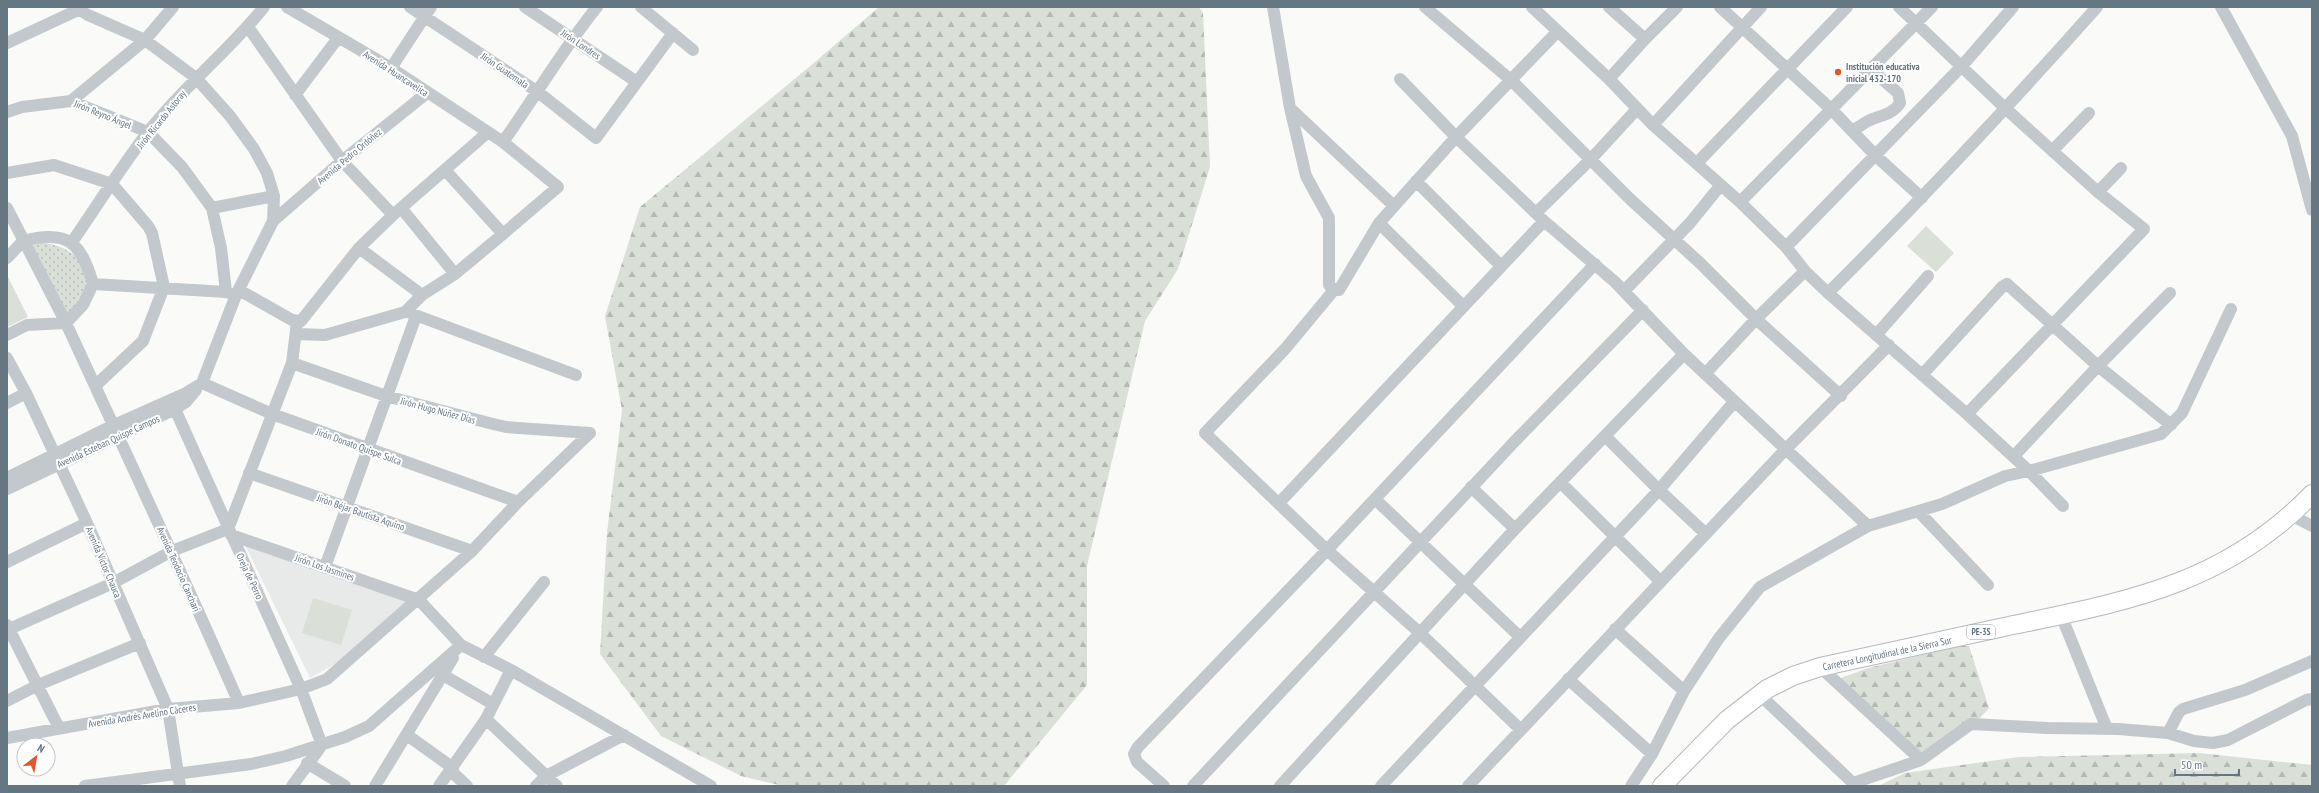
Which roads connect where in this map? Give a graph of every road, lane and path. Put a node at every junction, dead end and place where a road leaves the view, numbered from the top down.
1 (173, 7) edge
2 (264, 7) edge
3 (288, 7) edge
4 (410, 7) edge
5 (525, 7) edge
6 (598, 7) edge
7 (641, 7) edge
8 (1273, 7) edge
9 (1425, 7) edge
10 (1532, 7) edge
11 (1609, 7) edge
12 (1677, 7) edge
13 (1720, 7) edge
14 (1761, 7) edge
15 (1847, 7) edge
16 (1899, 7) edge
17 (1932, 7) edge
18 (2013, 7) edge
19 (2098, 7) edge
20 (2221, 7) edge
21 (84, 10) edge
22 (428, 12) edge
23 (1915, 24) junction
24 (1742, 26) junction
25 (248, 27) junction
26 (1558, 31) junction
27 (673, 34) junction
28 (338, 38) junction
29 (572, 38) junction
30 (1644, 39) junction
31 (145, 40) junction
32 (7, 43) edge
33 (693, 50) dead end
34 (391, 68) junction
35 (1961, 68) junction
36 (1788, 70) junction
37 (1872, 70) junction
38 (196, 78) junction
39 (1400, 79) dead end
40 (1609, 79) junction
41 (1512, 81) junction
42 (637, 82) junction
43 (538, 92) junction
44 (427, 93) junction
45 (295, 95) junction
46 (71, 101) junction
47 (1900, 103) junction
48 (1290, 108) junction
49 (1636, 109) junction
50 (1832, 110) junction
51 (2006, 110) junction
52 (7, 112) edge
53 (1918, 113) junction
54 (2089, 113) dead end
55 (1653, 125) junction
56 (1853, 130) junction
57 (148, 132) junction
58 (487, 133) junction
59 (1456, 137) junction
60 (503, 142) junction
61 (2052, 151) junction
62 (1876, 156) junction
63 (1591, 158) junction
64 (342, 161) junction
65 (1697, 163) junction
66 (2121, 168) dead end
67 (446, 171) junction
68 (7, 173) edge
69 (1416, 181) junction
70 (112, 184) junction
71 (1720, 186) junction
72 (2098, 192) junction
73 (274, 196) junction
74 (1922, 198) junction
75 (1740, 202) junction
76 (1394, 206) junction
77 (7, 208) edge
78 (212, 208) junction
79 (2312, 210) edge
80 (397, 212) junction
81 (1540, 217) junction
82 (273, 221) junction
83 (1379, 223) junction
84 (503, 234) junction
85 (1674, 240) junction
86 (23, 241) junction
87 (72, 242) junction
88 (1786, 247) junction
89 (359, 248) junction
90 (7, 258) edge
91 (1594, 264) junction
92 (1501, 266) junction
93 (1805, 271) junction
94 (455, 274) junction
95 (1928, 276) dead end
96 (93, 284) junction
97 (164, 287) junction
98 (1334, 290) junction
99 (1624, 291) junction
100 (234, 292) junction
101 (1828, 293) junction
102 (2170, 293) dead end
103 (422, 296) junction
104 (1463, 306) junction
105 (2231, 309) dead end
106 (1644, 310) junction
107 (411, 314) junction
108 (1756, 319) junction
109 (66, 323) junction
110 (2052, 325) junction
111 (296, 328) junction
112 (7, 334) edge
113 (1877, 334) junction
114 (1889, 345) junction
115 (1684, 354) junction
116 (7, 358) edge
117 (292, 362) junction
118 (2098, 366) junction
119 (1705, 374) junction
120 (576, 375) dead end
121 (1922, 375) junction
122 (202, 383) junction
123 (95, 386) junction
124 (26, 393) junction
125 (386, 396) junction
126 (1840, 396) junction
127 (1734, 402) junction
128 (7, 403) edge
129 (175, 409) junction
130 (272, 414) junction
131 (1967, 414) junction
132 (2171, 425) junction
133 (114, 432) junction
134 (590, 433) joint
135 (1606, 437) junction
136 (368, 449) junction
137 (1785, 450) junction
138 (2014, 456) junction
139 (57, 459) junction
140 (2029, 471) junction
141 (249, 473) junction
142 (7, 478) edge
143 (1560, 482) junction
144 (1471, 487) junction
145 (7, 489) edge
146 (1659, 490) junction
147 (2312, 494) edge
148 (1375, 499) junction
149 (518, 502) junction
150 (1279, 503) junction
151 (2063, 506) dead end
152 (347, 508) junction
153 (1918, 511) junction
154 (2291, 515) junction
155 (87, 523) junction
156 (1868, 526) junction
157 (2312, 526) edge
158 (1515, 529) junction
159 (230, 532) junction
160 (1706, 534) junction
161 (1614, 537) junction
162 (1423, 542) junction
163 (1327, 550) junction
164 (172, 551) junction
165 (472, 551) junction
166 (7, 562) edge
167 (325, 567) junction
168 (544, 582) dead end
169 (1660, 582) junction
170 (113, 583) junction
171 (1466, 583) junction
172 (1988, 585) dead end
173 (1374, 592) junction
174 (419, 600) junction
175 (2061, 616) junction
176 (8, 628) edge
177 (1615, 629) junction
178 (1420, 633) junction
179 (1520, 637) junction
180 (140, 643) junction
181 (461, 645) junction
182 (484, 656) junction
183 (2312, 661) edge
184 (1820, 667) junction
185 (511, 670) junction
186 (443, 674) junction
187 (1568, 678) junction
188 (38, 685) junction
189 (1475, 685) junction
190 (301, 689) junction
191 (1684, 691) junction
192 (1760, 695) junction
193 (2312, 699) edge
194 (7, 701) edge
195 (239, 703) junction
196 (493, 704) junction
197 (168, 709) junction
198 (486, 719) junction
199 (59, 728) junction
200 (2107, 729) junction
201 (1521, 730) junction
202 (2168, 733) junction
203 (407, 735) junction
204 (624, 735) junction
205 (7, 738) edge
206 (322, 745) junction
207 (1652, 754) junction
208 (1921, 760) junction
209 (307, 763) junction
210 (452, 770) junction
211 (178, 773) junction
212 (546, 776) junction
213 (85, 786) edge
214 (180, 786) edge
215 (292, 786) edge
216 (345, 786) edge
217 (375, 786) edge
218 (440, 786) edge
219 (467, 786) edge
220 (536, 786) edge
221 (557, 786) edge
222 (711, 786) edge
223 (1164, 786) edge
224 (1193, 786) edge
225 (1280, 786) edge
226 (1381, 786) edge
227 (1468, 786) edge
228 (1630, 786) edge
229 (1662, 786) edge

1 - 31 street
2 - 25 street, Jirón Ricardo Astoray
3 - 28 street, Avenida Huancavelica
4 - 22 street, Jirón Guatemala
5 - 29 street, Jirón Londres
6 - 29 street
7 - 27 street
8 - 48 street
9 - 41 street
10 - 26 street
11 - 30 street
12 - 30 street
13 - 24 street
14 - 24 street
15 - 36 street
16 - 23 street
17 - 23 street
18 - 35 street
19 - 51 street
20 - 79 street
21 - 31 street
21 - 32 street
22 - 34 street
22 - 43 street, Jirón Guatemala
23 - 35 street
23 - 37 street
24 - 36 street
24 - 55 street
25 - 38 street, Jirón Ricardo Astoray
25 - 45 street
26 - 40 street
26 - 41 street
27 - 33 street
27 - 42 street
28 - 34 street, Avenida Huancavelica
28 - 45 street
29 - 42 street, Jirón Londres
29 - 43 street
30 - 40 street
31 - 38 street
31 - 46 street
34 - 44 street, Avenida Huancavelica
35 - 51 street
35 - 53 street
36 - 50 street
36 - 65 street
37 - 47 street
37 - 50 street
38 - 57 street, Jirón Ricardo Astoray
38 - 73 street
39 - 59 street
40 - 49 street
41 - 59 street
41 - 63 street
42 - 43 street, Jirón Guatemala
43 - 60 street
44 - 58 street, Avenida Huancavelica
44 - 64 street, Avenida Pedro Ordóñez
45 - 64 street
46 - 52 street, Jirón Reyno Ángel
46 - 57 street, Jirón Reyno Ángel
47 - 53 street
47 - 56 street
48 - 76 street
48 - 98 street
49 - 55 street
49 - 63 street
50 - 56 street
50 - 75 street
51 - 61 street
51 - 74 street
53 - 62 street
54 - 61 street
55 - 65 street
56 - 62 street
57 - 70 street, Jirón Ricardo Astoray
57 - 78 street, Jirón Reyno Ángel
58 - 60 street, Avenida Huancavelica
58 - 67 street
59 - 69 street
59 - 81 street
60 - 84 street, Avenida Huancavelica
61 - 72 street
62 - 74 street
62 - 88 street
63 - 81 street
63 - 85 street
64 - 80 street
64 - 82 street, Avenida Pedro Ordóñez
65 - 71 street
66 - 72 street
67 - 80 street
67 - 84 street
68 - 70 street
69 - 76 street
69 - 92 street
70 - 87 street, Jirón Ricardo Astoray
70 - 97 street
71 - 75 street
71 - 85 street
72 - 110 street
73 - 78 street
73 - 82 street
74 - 101 street
75 - 88 street
76 - 83 street
77 - 86 street, Avenida Teodocio Canchari
78 - 100 street
80 - 89 street
80 - 94 street
81 - 91 street
81 - 92 street
82 - 100 street, Avenida Esteban Quispe Campos
83 - 98 street
83 - 104 street
84 - 94 street
85 - 99 street
85 - 108 street
86 - 87 street
86 - 90 street
86 - 109 street, Avenida Teodocio Canchari
87 - 96 street
88 - 93 street
89 - 103 street
89 - 111 street
91 - 99 street
91 - 148 street
92 - 104 street
93 - 101 street
93 - 108 street
94 - 103 street
95 - 113 street
96 - 97 street
96 - 109 street
97 - 100 street
97 - 123 street
98 - 150 street
99 - 106 street
100 - 111 street
100 - 122 street, Avenida Esteban Quispe Campos
101 - 113 street
102 - 118 street
103 - 107 street
104 - 150 street
105 - 132 street
106 - 115 street
106 - 144 street
107 - 111 street
107 - 120 street
107 - 125 street
108 - 119 street
108 - 126 street
109 - 112 street
109 - 123 street, Avenida Teodocio Canchari
110 - 118 street
110 - 121 street
110 - 131 street
111 - 117 street
113 - 114 street
114 - 121 street
114 - 126 street
115 - 119 street
115 - 135 street
116 - 124 street, Avenida Víctor Chauca
117 - 125 street, Jirón Hugo Núñez Días
117 - 130 street
118 - 132 street
118 - 138 street
119 - 127 street
121 - 131 street
122 - 129 street, Avenida Esteban Quispe Campos
122 - 130 street, Jirón Donato Quispe Sulca
122 - 133 street
123 - 133 street, Avenida Teodocio Canchari
124 - 128 street
124 - 139 street, Avenida Víctor Chauca
125 - 134 street, Jirón Hugo Núñez Días
125 - 136 street
126 - 137 street
127 - 137 street
127 - 146 street
129 - 133 street, Avenida Esteban Quispe Campos
129 - 159 street, Oreja de Perro
130 - 136 street, Jirón Donato Quispe Sulca
130 - 141 street
131 - 138 street
132 - 140 street
133 - 139 street, Avenida Esteban Quispe Campos
133 - 164 street, Avenida Teodocio Canchari
134 - 149 street, Avenida Andrés Avelino Cáceres
135 - 143 street
135 - 146 street
136 - 149 street, Jirón Donato Quispe Sulca
136 - 152 street
137 - 156 street
137 - 160 street
138 - 140 street
139 - 142 street
139 - 145 street, Avenida Esteban Quispe Campos
139 - 155 street, Avenida Víctor Chauca
140 - 151 street
140 - 153 street
141 - 152 street, Jirón Béjar Bautista Aquino
141 - 159 street
143 - 158 street
143 - 161 street
144 - 158 street
144 - 162 street
146 - 160 street
146 - 161 street
147 - 154 highway, Carretera Longitudinal de la Sierra Sur / PE-3S
148 - 162 street
148 - 163 street
149 - 165 street, Avenida Andrés Avelino Cáceres
150 - 163 street
152 - 165 street, Jirón Béjar Bautista Aquino
152 - 167 street
153 - 156 street
153 - 172 street
154 - 157 street
154 - 175 highway, Carretera Longitudinal de la Sierra Sur / PE-3S
155 - 166 street
155 - 170 street, Avenida Víctor Chauca
156 - 191 street
158 - 171 street
159 - 164 street
159 - 167 street, Jirón Los Jasmines
159 - 190 street, Oreja de Perro
160 - 169 street
161 - 169 street
161 - 179 street
162 - 171 street
162 - 173 street
163 - 173 street
163 - 223 street
164 - 170 street
164 - 195 street, Avenida Teodocio Canchari
165 - 174 street, Avenida Andrés Avelino Cáceres
167 - 174 street, Jirón Los Jasmines
168 - 182 street
169 - 177 street
170 - 176 street
170 - 180 street, Avenida Víctor Chauca
171 - 178 street
171 - 179 street
173 - 178 street
173 - 224 street
174 - 181 street
174 - 190 street, Avenida Andrés Avelino Cáceres
175 - 184 highway, Carretera Longitudinal de la Sierra Sur / PE-3S
175 - 200 street
176 - 188 street
177 - 187 street
177 - 191 street
178 - 189 street
178 - 225 street
179 - 189 street
180 - 188 street
180 - 197 street, Avenida Víctor Chauca
181 - 182 street
181 - 186 street
181 - 206 street
182 - 185 street
183 - 202 street
184 - 192 highway, Carretera Longitudinal de la Sierra Sur / PE-3S
184 - 208 street
185 - 196 street
185 - 204 street
186 - 196 street
186 - 203 street
187 - 201 street
187 - 207 street
188 - 194 street
188 - 199 street
189 - 201 street
189 - 226 street
190 - 195 street, Avenida Andrés Avelino Cáceres
190 - 206 street, Oreja de Perro
191 - 207 street
192 - 208 street
192 - 229 highway, Carretera Longitudinal de la Sierra Sur / PE-3S
193 - 202 street
195 - 197 street, Avenida Andrés Avelino Cáceres
196 - 198 street
197 - 199 street, Avenida Andrés Avelino Cáceres
197 - 211 street, Avenida Víctor Chauca
198 - 210 street
198 - 212 street
199 - 205 street, Avenida Andrés Avelino Cáceres
200 - 202 street
200 - 208 street
201 - 227 street
203 - 210 street
203 - 217 street
204 - 212 street
204 - 222 street
206 - 209 street
206 - 211 street
207 - 228 street
209 - 215 street
209 - 216 street
210 - 218 street
210 - 219 street
211 - 213 street
211 - 214 street, Avenida Víctor Chauca
212 - 220 street
212 - 221 street

